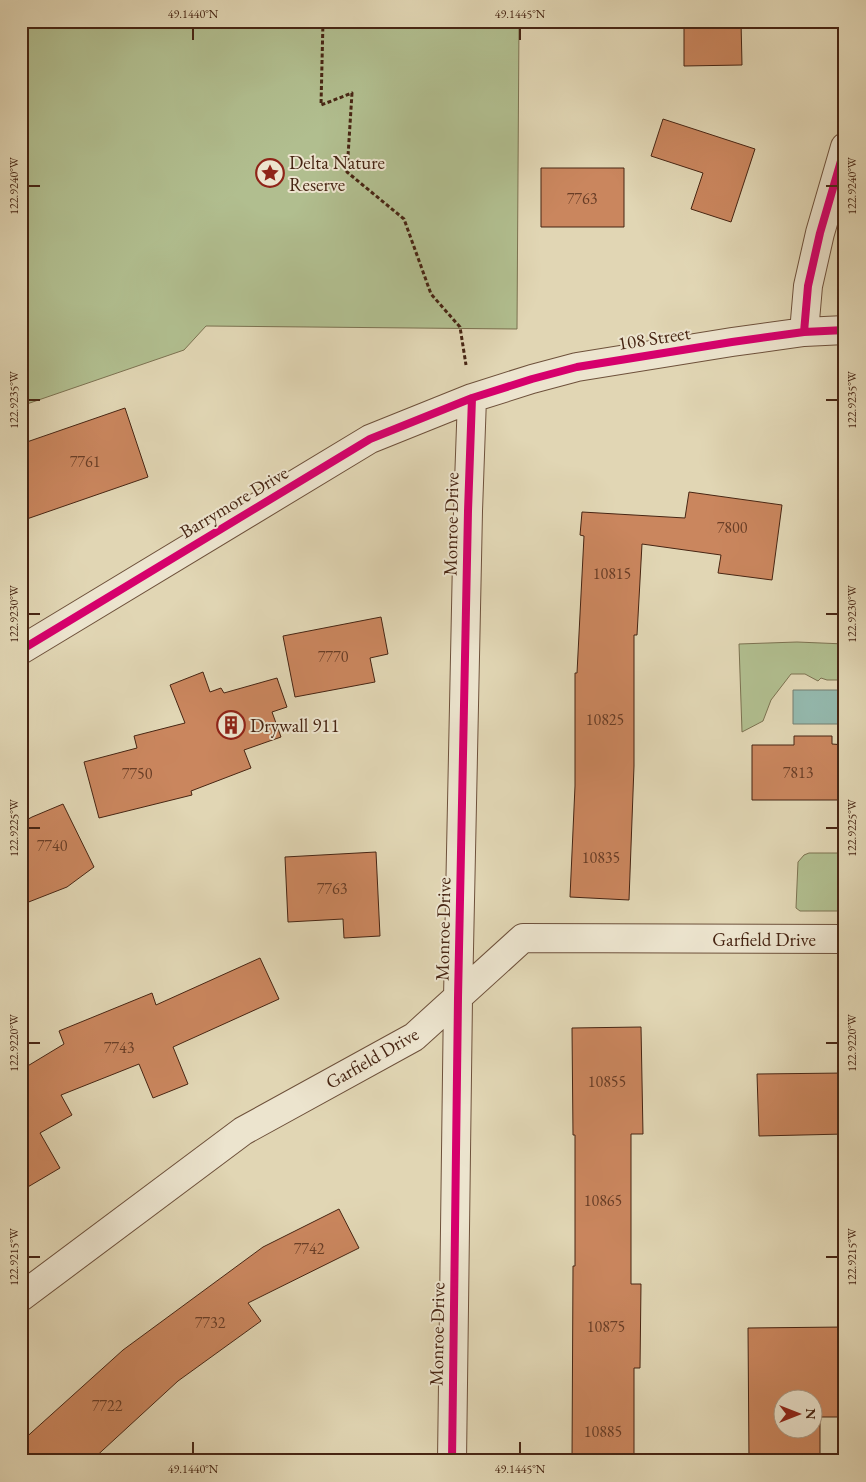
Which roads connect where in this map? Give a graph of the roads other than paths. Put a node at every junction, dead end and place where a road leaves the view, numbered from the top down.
1 (845, 147) edge
2 (845, 330) edge
3 (804, 332) junction
4 (472, 398) junction
5 (21, 650) edge
6 (845, 940) edge
7 (458, 998) junction
8 (21, 1297) edge
9 (452, 1461) edge

1 - 3 street
2 - 3 street, 108 Street
3 - 4 street, 108 Street
4 - 5 street, Barrymore Drive
4 - 7 street, Monroe Drive
6 - 7 street, Garfield Drive
7 - 8 street, Garfield Drive
7 - 9 street, Monroe Drive

